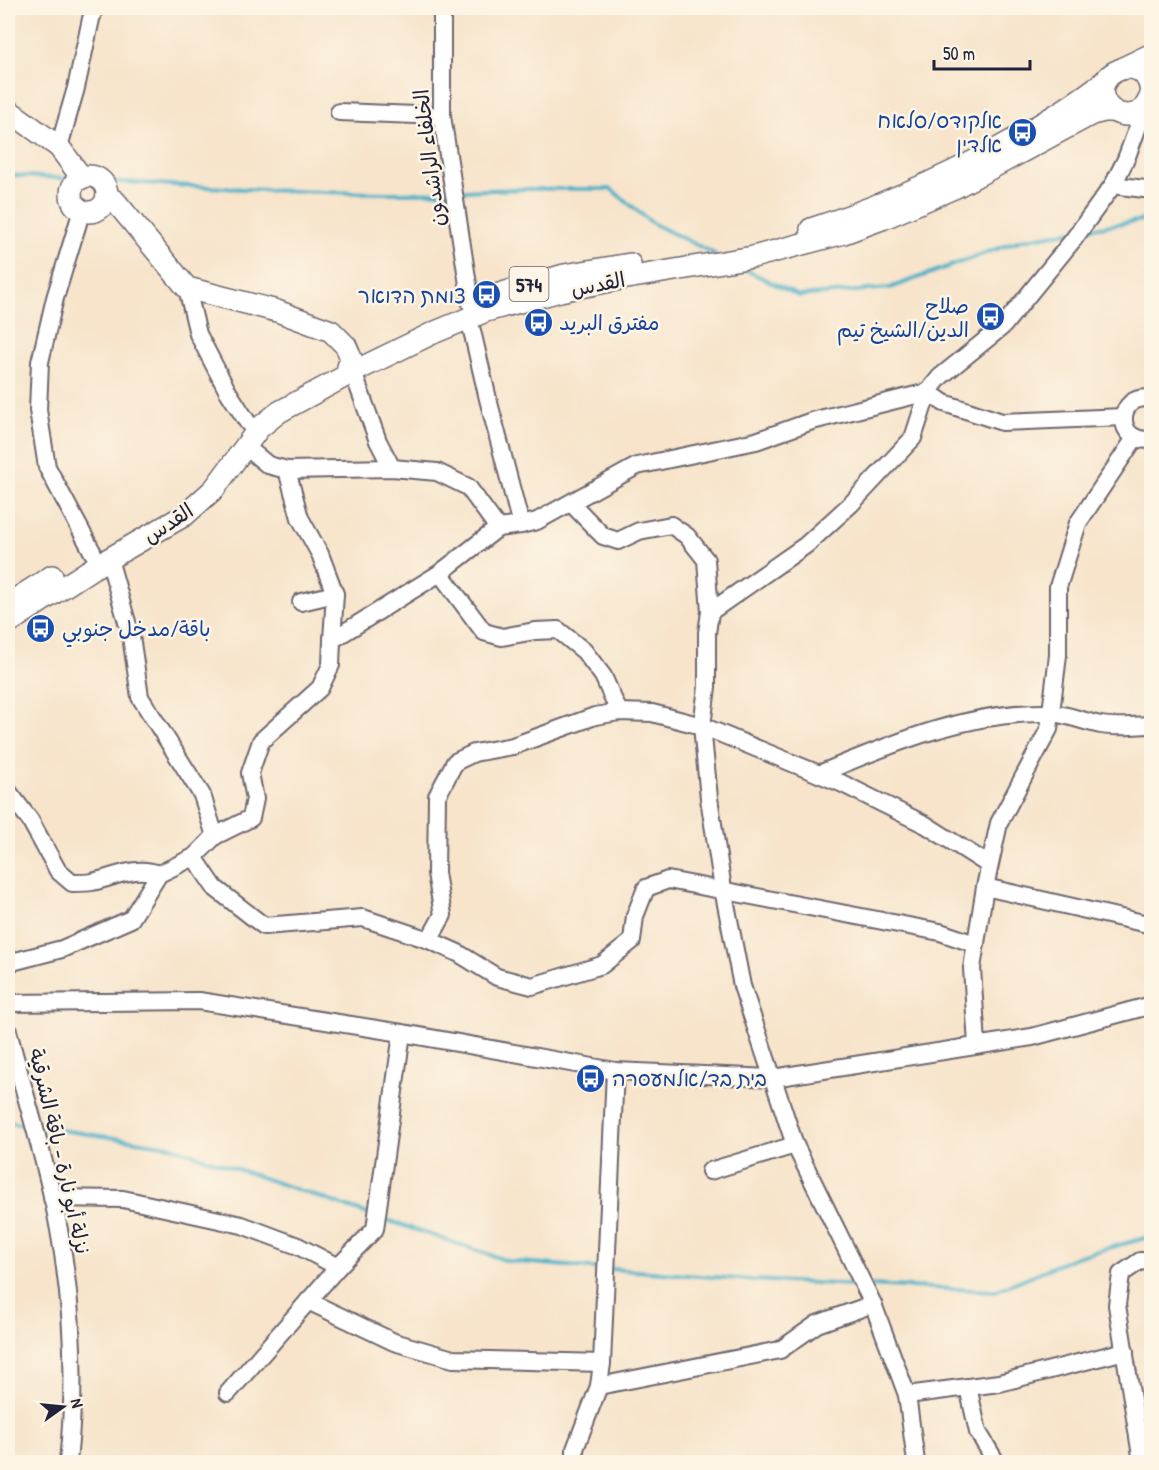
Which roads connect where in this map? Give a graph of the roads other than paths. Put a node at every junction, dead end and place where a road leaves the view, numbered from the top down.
1 (95, 8) edge
2 (442, 8) edge
3 (1152, 54) edge
4 (1125, 68) junction
5 (1106, 80) junction
6 (1149, 98) edge
7 (8, 110) edge
8 (339, 112) dead end
9 (1117, 113) junction
10 (442, 116) junction
11 (59, 147) junction
12 (1128, 152) junction
13 (82, 178) junction
14 (1113, 185) junction
15 (1152, 190) edge
16 (107, 197) junction
17 (82, 210) junction
18 (187, 288) junction
19 (471, 313) junction
20 (352, 365) junction
21 (928, 392) junction
22 (1152, 399) edge
23 (1124, 417) junction
24 (248, 423) junction
25 (1143, 439) edge
26 (246, 447) junction
27 (392, 468) junction
28 (287, 470) junction
29 (571, 503) junction
30 (521, 525) junction
31 (498, 528) junction
32 (101, 556) junction
33 (440, 573) junction
34 (335, 594) junction
35 (301, 602) dead end
36 (8, 604) edge
37 (710, 612) junction
38 (8, 623) edge
39 (332, 640) junction
40 (620, 712) junction
41 (1050, 712) junction
42 (1152, 725) edge
43 (702, 726) junction
44 (819, 774) junction
45 (8, 791) edge
46 (216, 836) junction
47 (194, 857) junction
48 (990, 865) junction
49 (159, 874) junction
50 (985, 887) junction
51 (723, 889) junction
52 (1152, 925) edge
53 (429, 940) junction
54 (975, 944) junction
55 (8, 963) edge
56 (8, 1003) edge
57 (1152, 1005) edge
58 (8, 1031) edge
59 (402, 1033) junction
60 (977, 1045) junction
61 (615, 1071) junction
62 (774, 1078) junction
63 (795, 1145) junction
64 (710, 1171) dead end
65 (52, 1198) junction
66 (1152, 1262) edge
67 (338, 1267) junction
68 (308, 1301) junction
69 (873, 1304) junction
70 (1125, 1351) junction
71 (602, 1363) junction
72 (598, 1386) junction
73 (968, 1387) junction
74 (228, 1393) dead end
75 (907, 1395) junction
76 (68, 1462) edge
77 (575, 1462) edge
78 (916, 1462) edge
79 (996, 1462) edge
80 (1142, 1462) edge

1 - 11 street
2 - 10 street, الخلفاء الراشدون
3 - 4 main road, 574
4 - 5 main road, 574
4 - 6 main road
5 - 9 main road
5 - 19 main road, القدس / 574
6 - 9 main road, 574
6 - 12 street
7 - 11 main road
8 - 10 street
9 - 12 street
9 - 19 main road, القدس / 574
10 - 19 street, الخلفاء الراشدون
11 - 13 main road
12 - 14 street
13 - 16 main road
13 - 17 main road
14 - 15 street
14 - 21 street
16 - 17 main road
16 - 18 main road
17 - 32 street
18 - 20 main road
18 - 24 street
19 - 20 main road, القدس / 574
19 - 30 street, الخلفاء الراشدون
20 - 24 main road, القدس / 574
20 - 26 main road, القدس / 574
20 - 27 street
21 - 23 street
21 - 29 street
21 - 37 street
22 - 23 street
23 - 25 street
24 - 32 main road, القدس / 574
25 - 41 street
26 - 28 street
26 - 32 main road, القدس / 574
27 - 28 street
27 - 31 street
28 - 34 street
29 - 30 street
29 - 37 street
30 - 31 street
31 - 33 street
32 - 36 main road, القدس / 574
32 - 38 main road, القدس / 574
32 - 46 street
33 - 39 street
33 - 40 street
34 - 35 street
34 - 39 street
37 - 43 street
39 - 46 street
40 - 43 street
40 - 53 street
41 - 42 street
41 - 44 street
41 - 48 street
43 - 44 street
43 - 51 street
44 - 48 street
45 - 49 street
46 - 47 street
47 - 49 street
47 - 53 street
48 - 50 street
49 - 55 street
50 - 52 street
50 - 54 street
51 - 53 street
51 - 54 street
51 - 62 street
54 - 60 street
56 - 59 street
57 - 60 street
58 - 65 street, نزلة أبو نارة - باقة الشرقية
59 - 61 street
59 - 67 street
60 - 62 street
61 - 62 street
61 - 71 street
62 - 63 street
63 - 64 street
63 - 69 street
65 - 67 street
65 - 76 street, نزلة أبو نارة - باقة الشرقية
66 - 70 street
67 - 68 street
68 - 71 street
68 - 74 street
69 - 72 street
69 - 75 street
70 - 73 street
70 - 80 street
71 - 72 street
72 - 77 street
73 - 75 street
73 - 79 street
75 - 78 street

